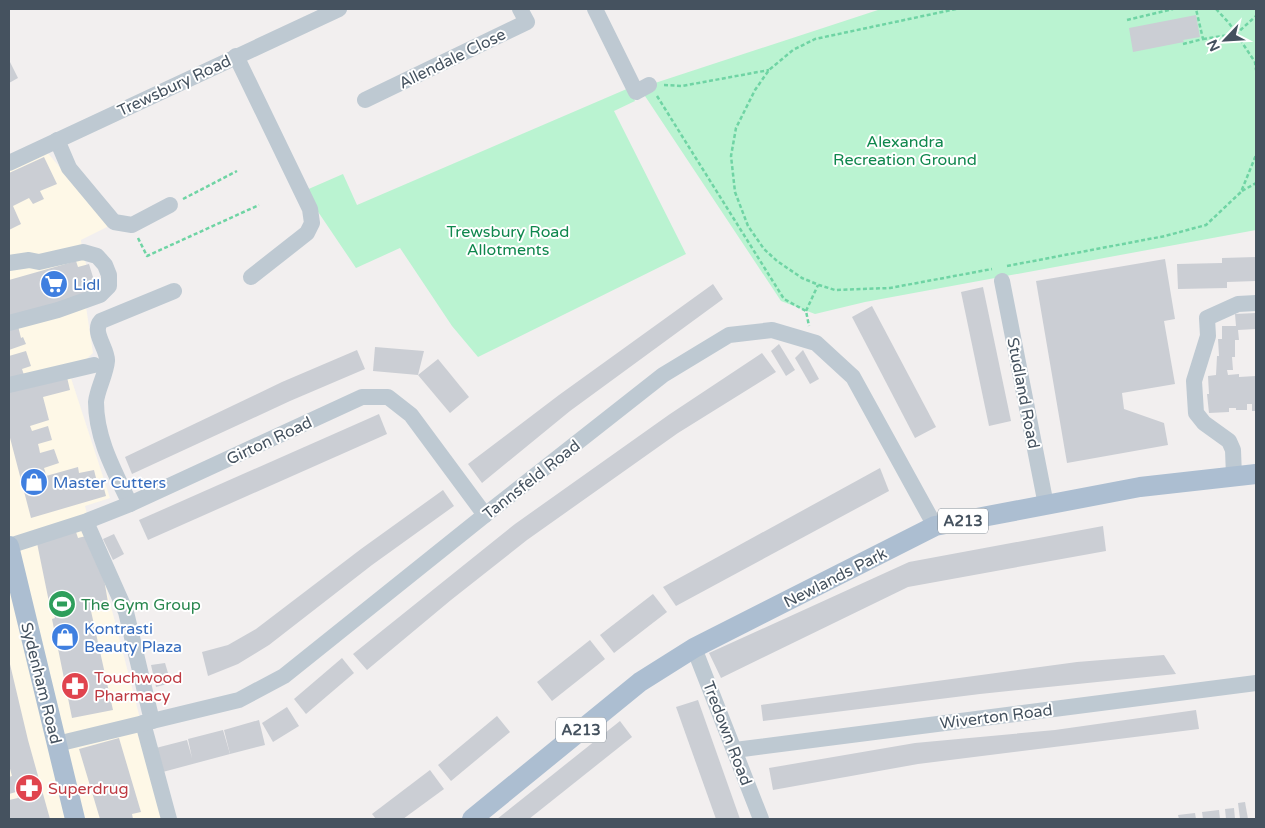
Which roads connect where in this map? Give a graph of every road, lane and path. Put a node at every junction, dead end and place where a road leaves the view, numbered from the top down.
1 (339, 9) edge
2 (520, 9) edge
3 (595, 9) edge
4 (956, 9) edge
5 (1173, 9) edge
6 (1196, 9) edge
7 (1216, 9) edge
8 (1256, 16) edge
9 (1127, 20) dead end
10 (1236, 34) junction
11 (1202, 39) junction
12 (1183, 44) dead end
13 (236, 56) junction
14 (1256, 63) edge
15 (769, 70) junction
16 (1256, 70) edge
17 (649, 85) junction
18 (365, 100) dead end
19 (57, 140) junction
20 (1256, 155) edge
21 (9, 163) edge
22 (237, 171) dead end
23 (1256, 183) edge
24 (1241, 192) junction
25 (259, 205) dead end
26 (170, 206) joint
27 (132, 225) junction
28 (9, 263) edge
29 (251, 278) dead end
30 (1002, 281) dead end
31 (818, 284) junction
32 (174, 291) dead end
33 (1256, 303) edge
34 (806, 311) junction
35 (9, 323) edge
36 (811, 342) junction
37 (94, 365) dead end
38 (9, 385) edge
39 (1256, 474) edge
40 (1234, 476) junction
41 (130, 504) junction
42 (1046, 505) junction
43 (485, 515) junction
44 (86, 522) junction
45 (935, 526) junction
46 (9, 546) edge
47 (694, 648) junction
48 (1256, 683) edge
49 (147, 722) junction
50 (56, 744) junction
51 (735, 750) junction
52 (74, 819) edge
53 (169, 819) edge
54 (472, 819) edge
55 (761, 819) edge

1 - 13 street, Trewsbury Road
2 - 18 street, Allendale Close
3 - 17 street
4 - 15 path
5 - 9 path
6 - 11 path
7 - 10 path
8 - 10 path
10 - 11 path
10 - 14 path
11 - 12 path
13 - 19 street, Trewsbury Road
13 - 29 street
14 - 16 path
15 - 17 path
15 - 31 path
17 - 34 path
19 - 21 street, Trewsbury Road
19 - 27 street
20 - 24 path
22 - 26 path
23 - 24 path
24 - 31 path
25 - 27 path
26 - 27 street
28 - 35 street
30 - 42 street, Studland Road
31 - 34 path
32 - 41 street
33 - 40 street
34 - 36 path
36 - 43 street, Tannsfeld Road
36 - 45 street, Tannsfeld Road
37 - 38 street
39 - 40 main road, Newlands Park / A213
40 - 42 main road, Newlands Park / A213
41 - 43 street, Girton Road
41 - 44 street, Girton Road
42 - 45 main road, Newlands Park / A213
43 - 49 street, Tannsfeld Road
44 - 46 street, Girton Road
44 - 49 street
45 - 47 main road, Newlands Park / A213
46 - 50 main road, Sydenham Road
47 - 51 street, Tredown Road
47 - 54 main road, Newlands Park / A213
48 - 51 street, Wiverton Road
49 - 50 street, Tannsfeld Road
49 - 53 street
50 - 52 main road, Sydenham Road
51 - 55 street, Tredown Road

